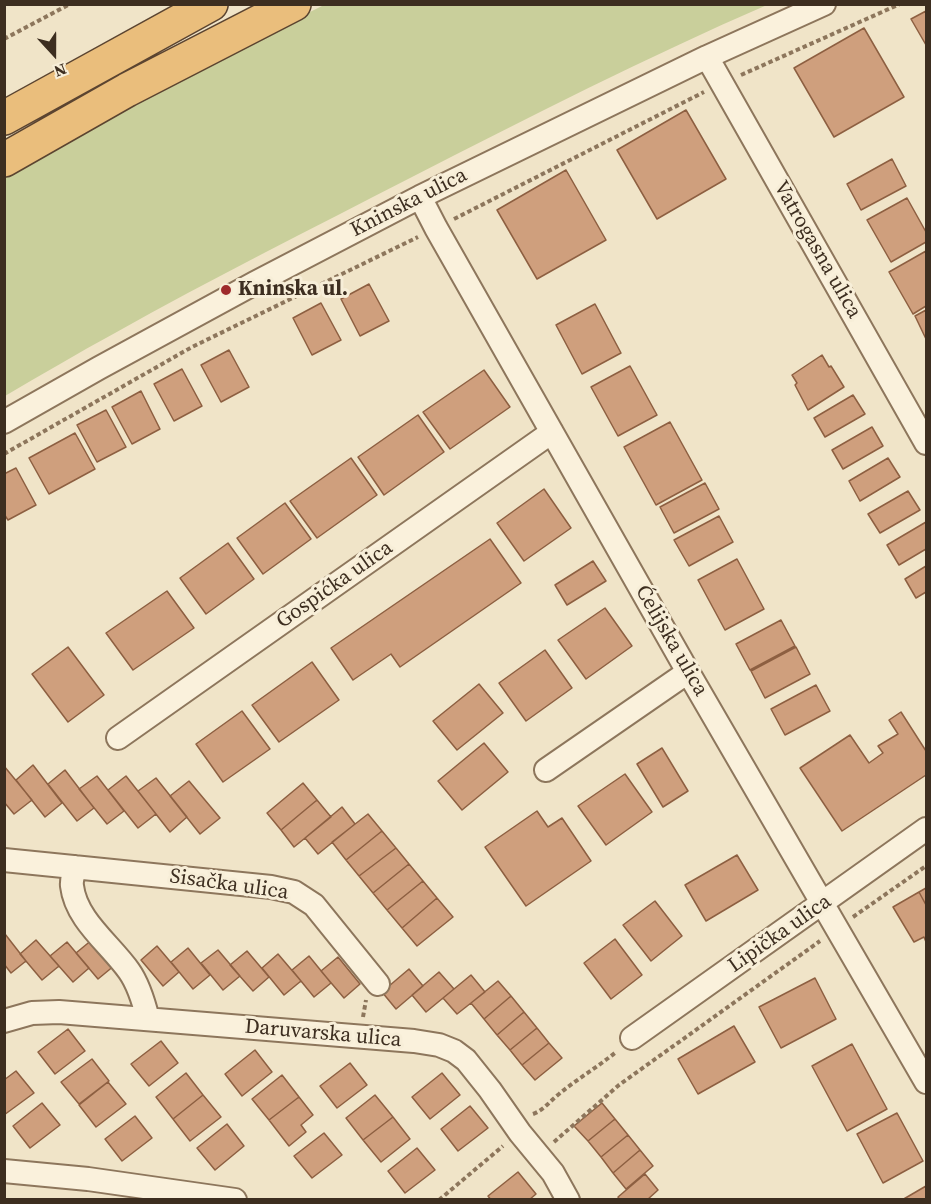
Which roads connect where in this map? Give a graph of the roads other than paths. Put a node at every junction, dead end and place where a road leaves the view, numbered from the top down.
1 (211, 4) edge
2 (294, 4) edge
3 (824, 4) edge
4 (707, 57) junction
5 (4, 118) edge
6 (4, 160) edge
7 (420, 197) junction
8 (4, 422) edge
9 (552, 432) junction
10 (927, 443) edge
11 (688, 672) junction
12 (118, 738) dead end
13 (546, 770) dead end
14 (927, 829) edge
15 (4, 860) edge
16 (75, 867) junction
17 (824, 903) junction
18 (378, 984) dead end
19 (148, 1019) junction
20 (4, 1021) edge
21 (632, 1038) road end
22 (927, 1082) edge
23 (4, 1171) edge
24 (88, 1189) edge
25 (235, 1200) edge
26 (568, 1200) edge

1 - 5 highway
2 - 6 highway
3 - 4 street, Kninska ulica
4 - 7 street, Kninska ulica
4 - 10 street, Vatrogasna ulica
7 - 8 street, Kninska ulica
7 - 9 street, Ćelijska ulica
9 - 11 street, Ćelijska ulica
9 - 12 street, Gospićka ulica
11 - 13 street
11 - 17 street, Ćelijska ulica
14 - 17 street, Lipička ulica
15 - 16 street, Sisačka ulica
16 - 18 street, Sisačka ulica
16 - 19 street
17 - 21 street, Lipička ulica
17 - 22 street, Ćelijska ulica
19 - 20 street, Daruvarska ulica
19 - 26 street, Daruvarska ulica
23 - 24 street
24 - 25 street

